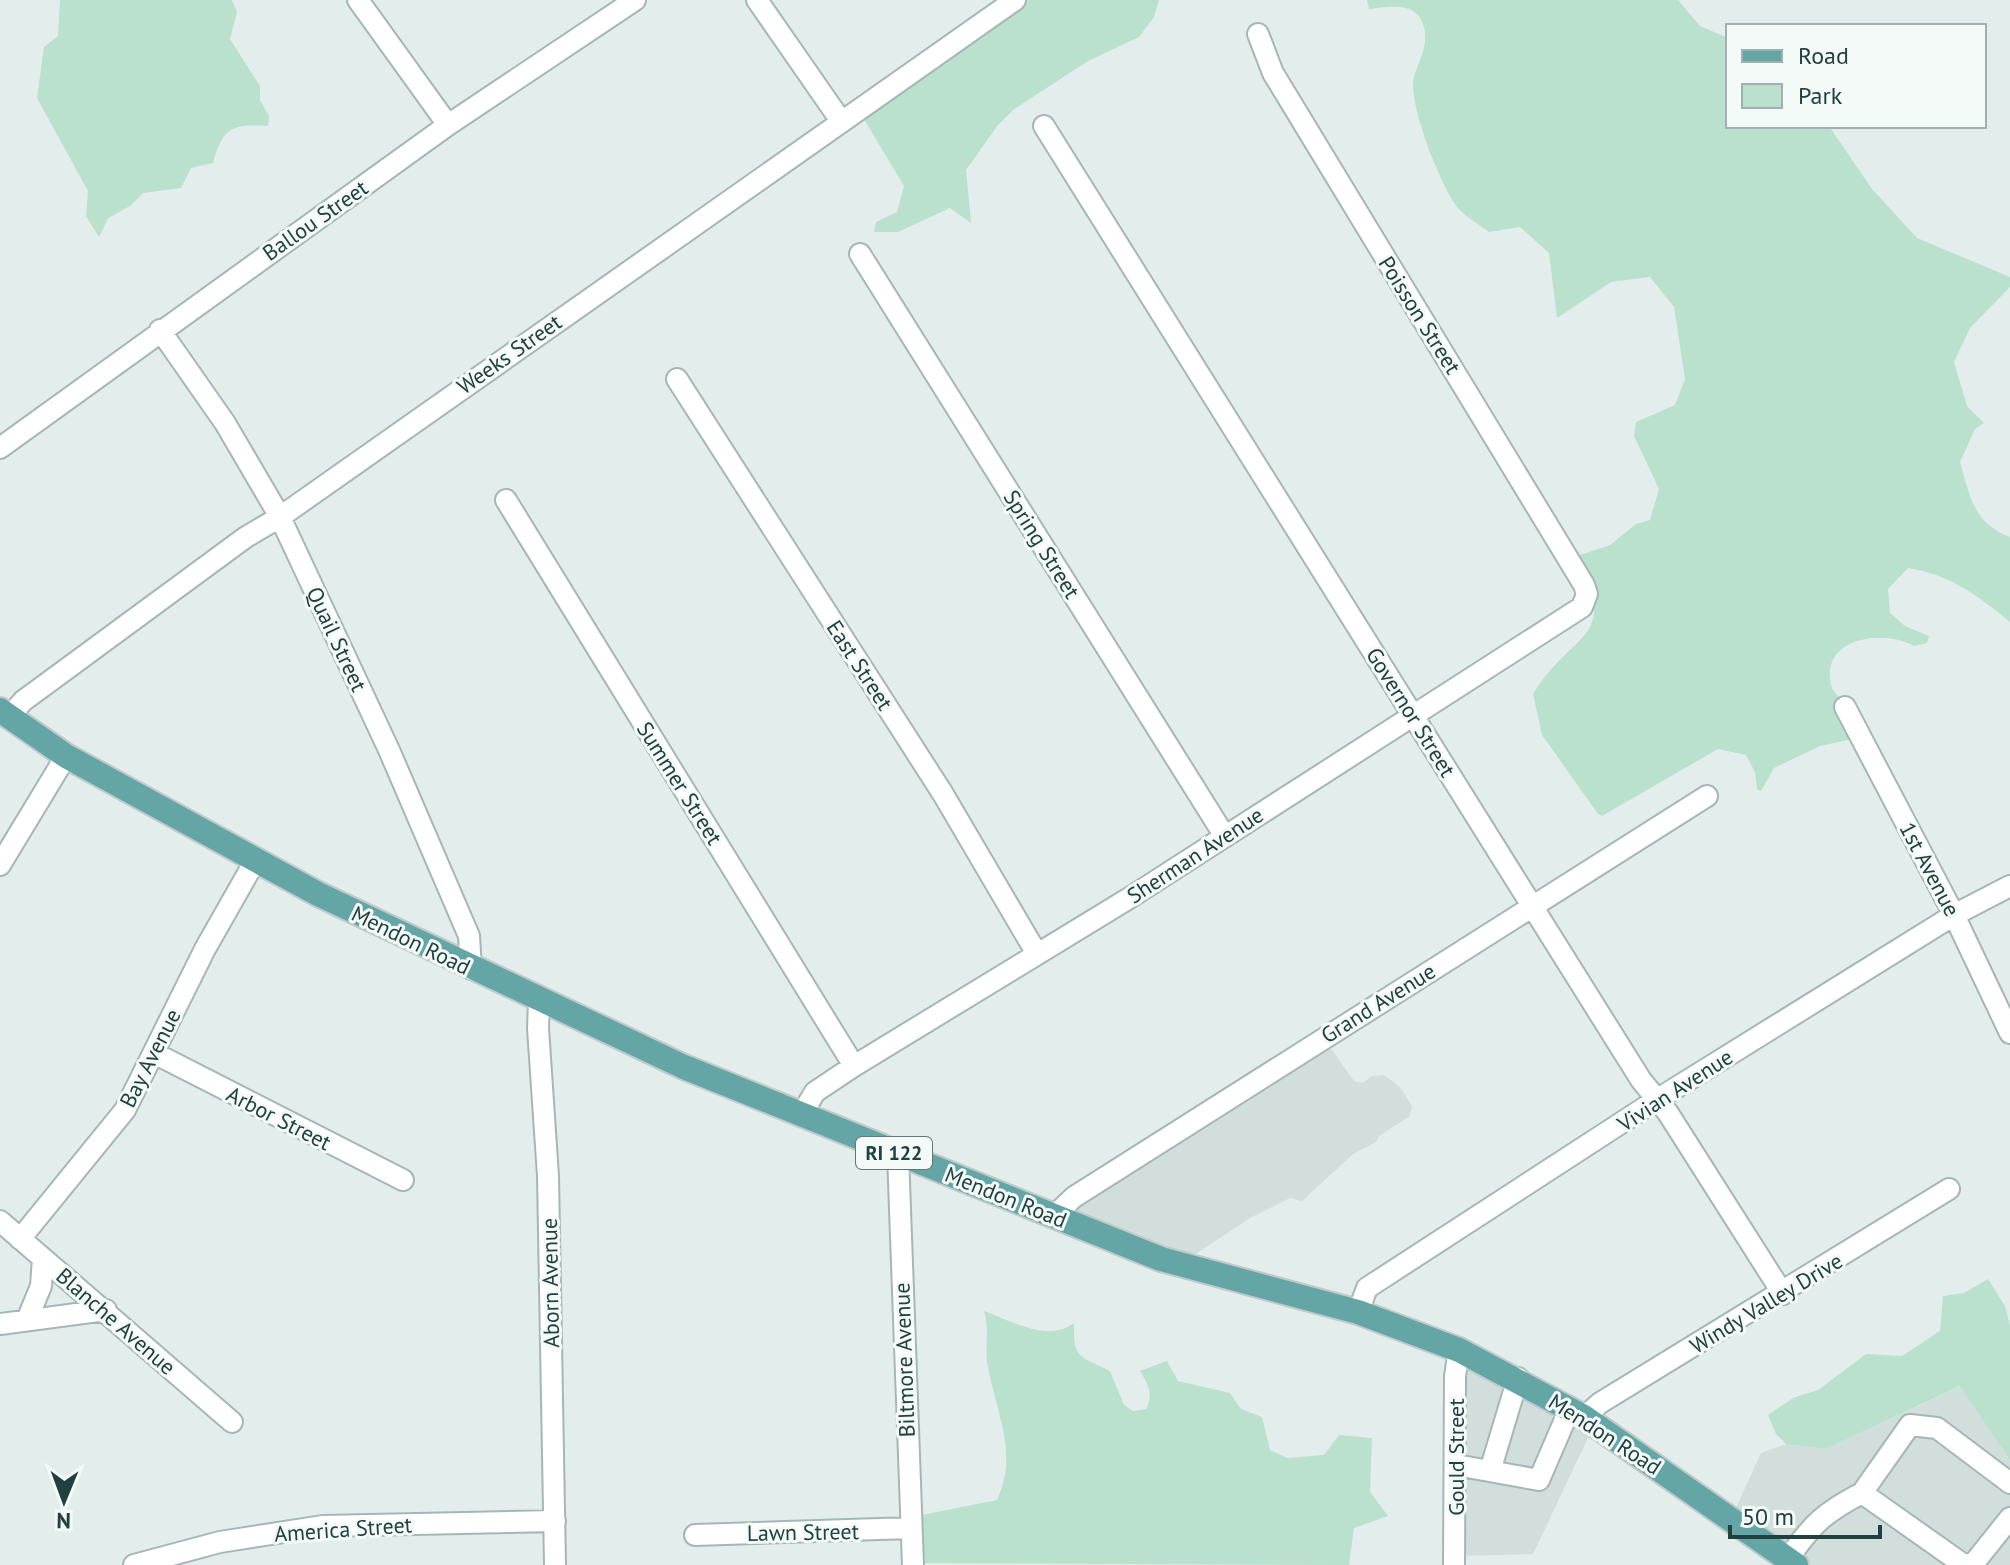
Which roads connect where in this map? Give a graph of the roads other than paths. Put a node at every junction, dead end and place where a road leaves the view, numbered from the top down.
1 (358, 0) edge
2 (635, 0) edge
3 (757, 0) edge
4 (1015, 0) edge
5 (1258, 34) dead end
6 (841, 121) junction
7 (448, 125) junction
8 (1044, 126) dead end
9 (860, 254) dead end
10 (160, 330) junction
11 (677, 379) dead end
12 (0, 448) edge
13 (506, 500) dead end
14 (280, 517) junction
15 (1587, 594) joint
16 (1845, 707) dead end
17 (5, 713) edge
18 (1414, 717) junction
19 (66, 756) junction
20 (1707, 796) dead end
21 (1224, 835) junction
22 (255, 861) junction
23 (0, 865) edge
24 (2010, 886) edge
25 (1534, 907) junction
26 (1954, 915) junction
27 (1037, 954) junction
28 (471, 969) junction
29 (539, 1001) junction
30 (2010, 1033) edge
31 (156, 1054) junction
32 (854, 1066) junction
33 (1658, 1099) junction
34 (801, 1115) junction
35 (898, 1154) junction
36 (403, 1180) dead end
37 (1949, 1189) dead end
38 (1054, 1216) junction
39 (0, 1221) edge
40 (20, 1239) junction
41 (43, 1258) junction
42 (1783, 1294) junction
43 (106, 1310) junction
44 (1358, 1312) junction
45 (27, 1320) junction
46 (0, 1324) edge
47 (1459, 1350) junction
48 (1518, 1378) junction
49 (1577, 1412) junction
50 (232, 1422) dead end
51 (1456, 1465) junction
52 (1490, 1471) junction
53 (2010, 1483) edge
54 (1862, 1493) junction
55 (2010, 1518) edge
56 (555, 1521) junction
57 (911, 1528) junction
58 (695, 1535) dead end
59 (1792, 1562) edge
60 (134, 1565) edge
61 (555, 1565) edge
62 (913, 1565) edge
63 (1454, 1565) edge

1 - 7 street
2 - 7 street, Ballou Street
3 - 6 street
4 - 6 street, Weeks Street
5 - 15 street, Poisson Street
6 - 14 street, Weeks Street
7 - 10 street, Ballou Street
8 - 18 street, Governor Street
9 - 21 street, Spring Street
10 - 12 street, Ballou Street
10 - 14 street, Quail Street
11 - 27 street, East Street
13 - 32 street, Summer Street
14 - 17 street, Weeks Street
14 - 28 street, Quail Street
15 - 18 street, Sherman Avenue
16 - 26 street, 1st Avenue
17 - 19 main road, Mendon Road / RI 122
18 - 21 street, Sherman Avenue
18 - 25 street, Governor Street
19 - 22 main road, Mendon Road / RI 122
19 - 23 street
20 - 25 street, Grand Avenue
21 - 27 street, Sherman Avenue
22 - 28 main road, Mendon Road / RI 122
22 - 31 street, Bay Avenue
24 - 26 street, Vivian Avenue
25 - 33 street, Governor Street
25 - 38 street, Grand Avenue
26 - 30 street, 1st Avenue
26 - 33 street, Vivian Avenue
27 - 32 street, Sherman Avenue
28 - 29 main road, Mendon Road / RI 122
29 - 34 main road, Mendon Road / RI 122
29 - 56 street, Aborn Avenue
31 - 36 street, Arbor Street
31 - 40 street, Bay Avenue
32 - 34 street, Sherman Avenue
33 - 42 street, Governor Street
33 - 44 street, Vivian Avenue
34 - 35 main road, Mendon Road / RI 122
35 - 38 main road, Mendon Road / RI 122
35 - 57 street, Biltmore Avenue
37 - 42 street, Windy Valley Drive
38 - 44 main road, Mendon Road / RI 122
39 - 40 street, Blanche Avenue
40 - 41 street, Blanche Avenue
41 - 43 street, Blanche Avenue
41 - 45 street
42 - 49 street, Windy Valley Drive
43 - 45 street
43 - 50 street, Blanche Avenue
44 - 47 main road, Mendon Road / RI 122
45 - 46 street
47 - 48 main road, Mendon Road / RI 122
47 - 51 street, Gould Street
48 - 49 main road, Mendon Road / RI 122
48 - 52 street
49 - 52 street
49 - 59 main road, Mendon Road / RI 122
51 - 52 street
51 - 63 street, Gould Street
53 - 54 street
54 - 55 street
54 - 59 street
56 - 60 street, America Street
56 - 61 street, Aborn Avenue
57 - 58 street, Lawn Street
57 - 62 street, Biltmore Avenue

